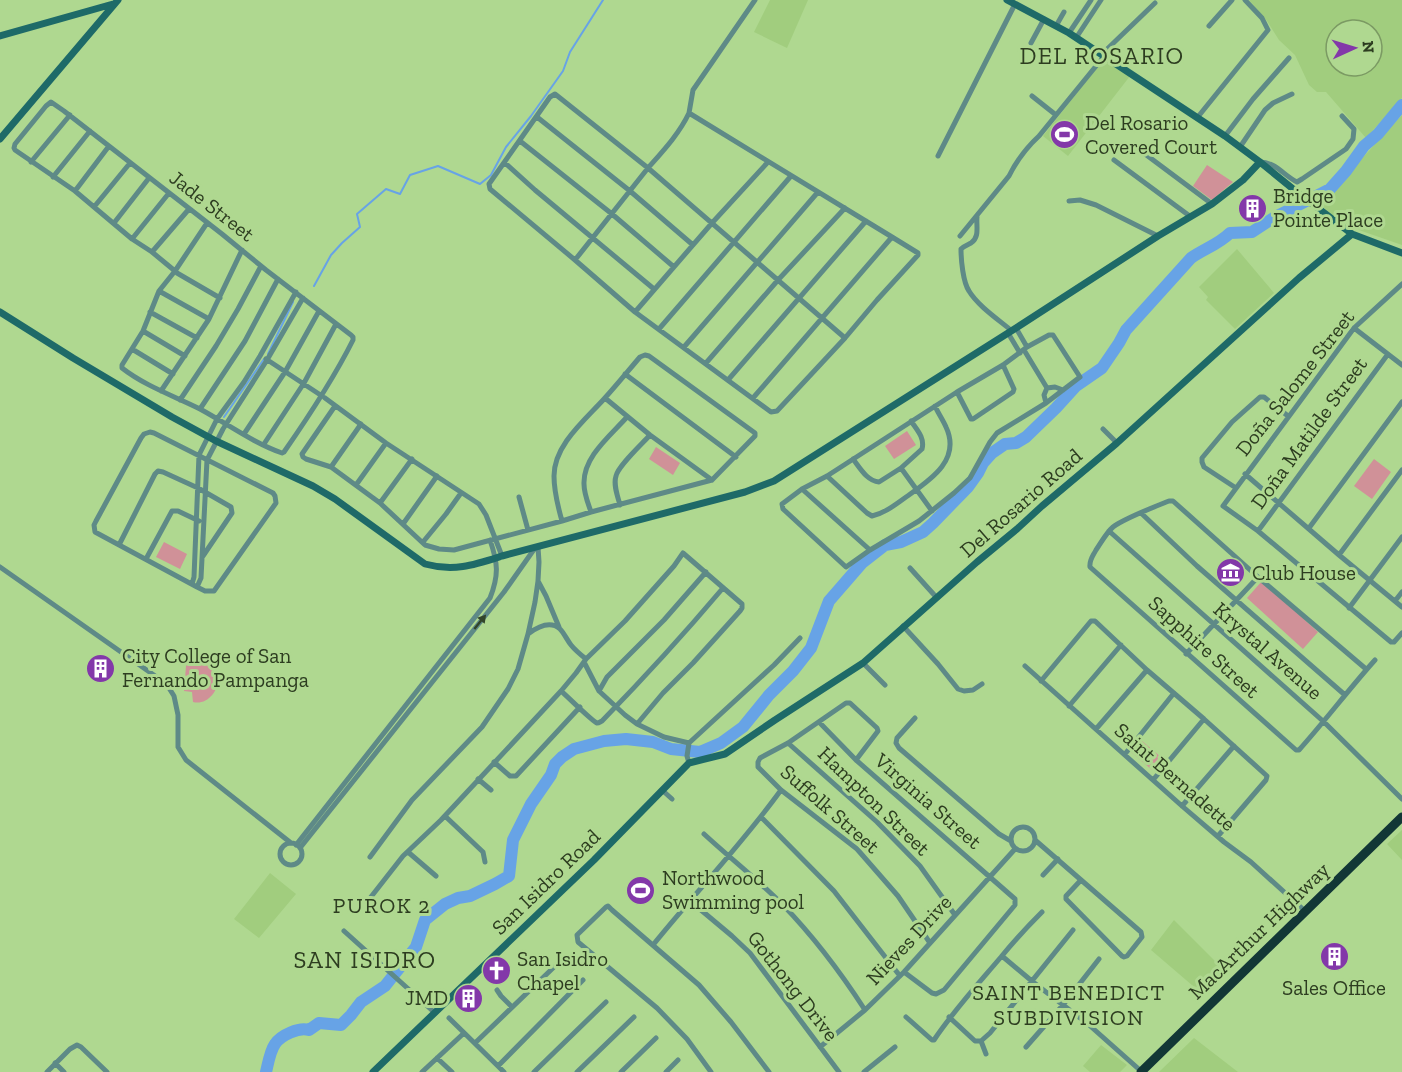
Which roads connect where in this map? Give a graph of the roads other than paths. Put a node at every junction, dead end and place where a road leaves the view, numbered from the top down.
1 (755, 0) edge
2 (1007, 0) edge
3 (1091, 0) edge
4 (1101, 0) edge
5 (1232, 0) edge
6 (1245, 0) edge
7 (115, 2) edge
8 (1155, 3) dead end
9 (1015, 4) junction
10 (1064, 12) dead end
11 (1044, 19) junction
12 (1056, 26) junction
13 (1209, 26) dead end
14 (1069, 33) junction
15 (0, 36) edge
16 (1076, 38) junction
17 (1031, 43) dead end
18 (1104, 54) junction
19 (1289, 58) dead end
20 (1292, 94) dead end
21 (1032, 96) dead end
22 (689, 113) junction
23 (69, 115) junction
24 (1056, 115) junction
25 (1342, 116) dead end
26 (537, 117) junction
27 (1197, 118) junction
28 (90, 131) junction
29 (1225, 136) junction
30 (0, 139) edge
31 (520, 141) junction
32 (1133, 145) dead end
33 (109, 146) junction
34 (1240, 147) junction
35 (938, 156) dead end
36 (1114, 160) dead end
37 (31, 162) junction
38 (768, 162) junction
39 (1260, 162) junction
40 (130, 163) junction
41 (505, 163) junction
42 (648, 168) junction
43 (791, 176) junction
44 (54, 177) junction
45 (149, 178) junction
46 (75, 191) junction
47 (630, 191) junction
48 (818, 192) junction
49 (169, 193) junction
50 (1069, 201) dead end
51 (1212, 204) junction
52 (94, 207) junction
53 (844, 208) junction
54 (189, 209) junction
55 (612, 214) junction
56 (978, 214) junction
57 (1191, 217) junction
58 (866, 221) junction
59 (712, 222) junction
60 (114, 223) junction
61 (207, 223) junction
62 (1352, 234) junction
63 (1158, 236) junction
64 (892, 237) junction
65 (960, 237) dead end
66 (132, 238) junction
67 (593, 238) junction
68 (734, 242) junction
69 (693, 245) junction
70 (242, 250) junction
71 (152, 252) junction
72 (1402, 253) edge
73 (575, 260) junction
74 (757, 261) junction
75 (261, 266) junction
76 (674, 267) junction
77 (175, 271) junction
78 (278, 279) junction
79 (778, 280) junction
80 (1400, 288) edge
81 (654, 289) junction
82 (159, 291) junction
83 (296, 292) junction
84 (220, 298) junction
85 (303, 298) junction
86 (799, 298) junction
87 (319, 311) junction
88 (0, 312) edge
89 (150, 312) junction
90 (635, 312) junction
91 (821, 318) junction
92 (209, 319) junction
93 (336, 324) junction
94 (1354, 328) junction
95 (659, 329) junction
96 (143, 331) junction
97 (1012, 331) junction
98 (197, 338) junction
99 (845, 338) junction
100 (684, 347) junction
101 (132, 350) junction
102 (1024, 350) junction
103 (1388, 354) junction
104 (185, 356) junction
105 (260, 356) junction
106 (267, 360) junction
107 (706, 363) junction
108 (1003, 365) junction
109 (1402, 365) edge
110 (285, 372) junction
111 (173, 374) junction
112 (625, 374) junction
113 (728, 380) junction
114 (304, 383) junction
115 (1047, 388) junction
116 (1063, 390) junction
117 (161, 391) junction
118 (957, 392) junction
119 (324, 397) junction
120 (605, 398) junction
121 (753, 398) junction
122 (180, 400) junction
123 (1046, 402) junction
124 (1402, 402) edge
125 (335, 406) junction
126 (935, 406) junction
127 (200, 409) junction
128 (1288, 416) junction
129 (627, 417) junction
130 (218, 419) junction
131 (911, 421) junction
132 (226, 424) junction
133 (361, 424) junction
134 (1103, 429) dead end
135 (244, 434) junction
136 (650, 435) junction
137 (208, 437) junction
138 (216, 441) junction
139 (386, 443) junction
140 (1117, 443) junction
141 (264, 444) junction
142 (199, 455) junction
143 (736, 456) junction
144 (207, 459) junction
145 (412, 459) junction
146 (853, 459) junction
147 (331, 467) junction
148 (901, 468) junction
149 (1402, 470) edge
150 (1245, 474) junction
151 (827, 476) junction
152 (437, 477) junction
153 (712, 480) junction
154 (356, 485) junction
155 (198, 488) junction
156 (1236, 488) junction
157 (802, 489) junction
158 (916, 490) junction
159 (206, 493) junction
160 (461, 494) junction
161 (519, 496) dead end
162 (1279, 502) junction
163 (380, 503) junction
164 (620, 505) junction
165 (932, 511) junction
166 (591, 512) junction
167 (1141, 513) junction
168 (196, 520) junction
169 (562, 521) junction
170 (203, 524) junction
171 (403, 524) junction
172 (1309, 528) junction
173 (528, 530) junction
174 (1109, 531) junction
175 (1258, 531) junction
176 (203, 536) junction
177 (1402, 537) edge
178 (215, 538) junction
179 (493, 539) junction
180 (423, 542) junction
181 (119, 545) junction
182 (536, 547) junction
183 (870, 550) junction
184 (1339, 555) junction
185 (499, 557) junction
186 (202, 558) junction
187 (146, 559) junction
188 (0, 567) edge
189 (910, 568) dead end
190 (706, 572) junction
191 (1258, 577) junction
192 (1369, 580) junction
193 (538, 581) junction
194 (194, 586) junction
195 (723, 588) junction
196 (1402, 592) edge
197 (936, 597) junction
198 (1236, 600) junction
199 (1395, 601) junction
200 (1402, 607) edge
201 (1349, 608) junction
202 (903, 626) junction
203 (1214, 626) junction
204 (560, 628) junction
205 (1402, 633) edge
206 (528, 634) junction
207 (800, 638) dead end
208 (1121, 645) junction
209 (1186, 654) junction
210 (585, 660) junction
211 (1375, 660) dead end
212 (863, 663) junction
213 (1025, 666) dead end
214 (1147, 669) junction
215 (1366, 669) junction
216 (1041, 681) junction
217 (982, 684) dead end
218 (885, 685) dead end
219 (561, 691) junction
220 (599, 691) junction
221 (1174, 693) junction
222 (1345, 695) junction
223 (1069, 706) junction
224 (580, 707) junction
225 (616, 707) junction
226 (915, 718) dead end
227 (1204, 719) junction
228 (819, 722) junction
229 (1324, 723) junction
230 (637, 724) junction
231 (1096, 729) junction
232 (788, 742) junction
233 (688, 745) junction
234 (1234, 746) junction
235 (1125, 754) junction
236 (688, 759) junction
237 (856, 760) junction
238 (494, 762) junction
239 (478, 779) junction
240 (1153, 780) junction
241 (491, 790) dead end
242 (662, 790) junction
243 (781, 790) junction
244 (672, 799) dead end
245 (1402, 799) edge
246 (1182, 806) junction
247 (445, 816) junction
248 (761, 817) junction
249 (1402, 817) edge
250 (704, 834) dead end
251 (1218, 836) junction
252 (1035, 840) junction
253 (1011, 841) junction
254 (296, 845) junction
255 (1015, 849) junction
256 (408, 852) junction
257 (727, 856) junction
258 (370, 857) dead end
259 (1058, 858) junction
260 (485, 862) dead end
261 (1043, 875) dead end
262 (436, 876) dead end
263 (990, 877) junction
264 (1081, 880) junction
265 (689, 900) junction
266 (367, 902) dead end
267 (1042, 912) dead end
268 (1305, 912) junction
269 (955, 915) junction
270 (1073, 930) dead end
271 (344, 931) dead end
272 (930, 943) junction
273 (653, 945) junction
274 (1002, 956) junction
275 (1099, 959) dead end
276 (554, 967) dead end
277 (902, 974) junction
278 (583, 980) dead end
279 (1033, 982) junction
280 (497, 990) dead end
281 (606, 1002) dead end
282 (1063, 1005) junction
283 (512, 1007) junction
284 (865, 1010) junction
285 (435, 1013) junction
286 (634, 1017) dead end
287 (906, 1017) dead end
288 (950, 1017) junction
289 (449, 1018) dead end
290 (464, 1033) junction
291 (656, 1038) dead end
292 (981, 1041) junction
293 (475, 1043) junction
294 (820, 1047) junction
295 (895, 1047) dead end
296 (1026, 1047) dead end
297 (986, 1054) dead end
298 (437, 1058) junction
299 (678, 1060) dead end
300 (55, 1063) junction
301 (498, 1066) junction
302 (47, 1072) edge
303 (64, 1072) edge
304 (107, 1072) edge
305 (373, 1072) edge
306 (422, 1072) edge
307 (452, 1072) edge
308 (504, 1072) edge
309 (534, 1072) edge
310 (578, 1072) edge
311 (621, 1072) edge
312 (666, 1072) edge
313 (711, 1072) edge
314 (769, 1072) edge
315 (839, 1072) edge
316 (864, 1072) edge
317 (1141, 1072) edge

1 - 22 street
2 - 9 main road
3 - 14 street
4 - 16 street
5 - 13 street
6 - 27 street
7 - 15 main road
7 - 30 main road
8 - 18 street
9 - 11 main road
9 - 35 street
10 - 12 street
11 - 12 main road
11 - 17 street
12 - 14 main road
14 - 16 main road
16 - 18 main road
18 - 24 street
18 - 27 main road
19 - 29 street
20 - 34 street
21 - 24 street
22 - 38 street
22 - 42 street
23 - 28 street, Jade Street
23 - 37 street
23 - 37 street, Jade Street
24 - 56 street
25 - 39 street
26 - 31 street
26 - 42 street
26 - 47 street
27 - 29 main road
28 - 33 street, Jade Street
28 - 44 street
29 - 34 main road
31 - 41 street
31 - 55 street
32 - 51 street
33 - 40 street, Jade Street
33 - 46 street
34 - 39 main road
36 - 57 street
37 - 44 street
38 - 43 street
38 - 59 street
39 - 51 main road
39 - 62 main road
40 - 45 street, Jade Street
40 - 52 street
41 - 67 street
41 - 73 street
42 - 47 street
42 - 59 street
43 - 48 street
43 - 68 street
44 - 46 street
45 - 49 street, Jade Street
45 - 60 street
46 - 52 street
47 - 55 street
47 - 69 street
48 - 53 street
48 - 74 street
49 - 54 street, Jade Street
49 - 66 street
50 - 63 street
51 - 57 main road
52 - 60 street
53 - 58 street
53 - 79 street
54 - 61 street, Jade Street
54 - 71 street
55 - 67 street
55 - 76 street
56 - 65 street
56 - 97 street
57 - 63 main road
58 - 64 street
58 - 86 street
59 - 68 street
59 - 69 street
60 - 66 street
61 - 70 street, Jade Street
61 - 77 street
62 - 72 main road
62 - 140 main road, Del Rosario Road
63 - 97 main road
64 - 91 street
64 - 99 street
66 - 71 street
67 - 73 street
67 - 81 street
68 - 74 street
68 - 95 street
69 - 76 street
70 - 75 street, Jade Street
70 - 84 street
71 - 77 street
73 - 90 street
74 - 79 street
74 - 100 street
75 - 78 street, Jade Street
75 - 122 street
76 - 81 street
77 - 82 street
77 - 84 street
78 - 83 street, Jade Street
78 - 127 street
79 - 86 street
79 - 107 street
80 - 94 street, Doña Salome Street
81 - 90 street
82 - 89 street
82 - 92 street
83 - 85 street, Jade Street
83 - 105 street
84 - 92 street
85 - 87 street, Jade Street
85 - 106 street
86 - 91 street
86 - 113 street
87 - 93 street, Jade Street
87 - 110 street
88 - 137 main road
89 - 96 street
89 - 98 street
90 - 95 street
91 - 99 street
91 - 121 street
92 - 98 street
93 - 114 street
93 - 119 street, Jade Street
94 - 103 street
94 - 128 street, Doña Salome Street
95 - 100 street
96 - 101 street
96 - 104 street
97 - 102 street
97 - 102 street
97 - 182 main road
98 - 104 street
99 - 121 street
100 - 107 street
101 - 111 street
101 - 117 street
102 - 108 street
102 - 115 street
102 - 116 street
103 - 109 street
103 - 162 street, Doña Matilde Street
104 - 111 street
105 - 106 street
105 - 130 street
106 - 110 street
106 - 132 street
107 - 113 street
108 - 118 street
108 - 118 street
110 - 114 street
110 - 135 street
111 - 117 street
112 - 120 street
112 - 143 street
112 - 143 street
113 - 121 street
114 - 119 street
114 - 141 street
115 - 116 street
115 - 123 street
116 - 123 street
117 - 122 street
118 - 126 street
119 - 125 street
119 - 141 street
120 - 129 street
120 - 169 street
122 - 127 street
123 - 165 street
124 - 172 street
125 - 133 street
125 - 147 street
126 - 131 street
126 - 158 street
127 - 130 street
128 - 150 street, Doña Salome Street
128 - 156 street
129 - 136 street
129 - 166 street
130 - 132 street
130 - 137 street
131 - 146 street
131 - 148 street
132 - 135 street
132 - 138 street
133 - 139 street
133 - 147 street
134 - 140 street
135 - 141 street
136 - 153 street
136 - 164 street
137 - 138 main road
137 - 142 street
138 - 144 street
138 - 185 main road
139 - 145 street
139 - 154 street
140 - 197 main road, Del Rosario Road
142 - 144 street
142 - 155 street
142 - 181 street
143 - 153 street
144 - 159 street
144 - 194 street
145 - 152 street
145 - 163 street
146 - 148 street
146 - 151 street
147 - 154 street
148 - 158 street
149 - 184 street
150 - 156 street, Doña Salome Street
150 - 162 street
151 - 157 street
151 - 158 street
152 - 160 street
152 - 171 street
153 - 164 street
154 - 163 street
155 - 159 street
155 - 168 street
155 - 181 street
156 - 175 street, Doña Salome Street
157 - 183 street
157 - 183 street
158 - 165 street
159 - 170 street
159 - 178 street
160 - 179 street
160 - 180 street
161 - 173 street
162 - 172 street
162 - 175 street, Doña Matilde Street
163 - 171 street
164 - 166 street
165 - 183 street
166 - 169 street
167 - 174 street
167 - 191 street
167 - 198 street
168 - 170 street
168 - 187 street
168 - 194 street
169 - 173 street
170 - 176 street
171 - 180 street
172 - 184 street
173 - 179 street
174 - 203 street, Krystal Avenue
174 - 209 street, Sapphire Street
175 - 201 street
176 - 178 street
176 - 186 street
177 - 192 street
178 - 186 street
179 - 180 street
179 - 185 street
181 - 187 street
182 - 185 main road
182 - 193 street
254 -> 182 street
184 - 192 street
185 - 254 street
186 - 194 street
187 - 194 street
188 - 254 street
189 - 197 street
190 - 195 street
190 - 210 street
190 - 220 street
191 - 198 street
191 - 215 street
192 - 199 street
192 - 201 street
193 - 204 street
193 - 206 street
195 - 225 street
195 - 230 street
196 - 199 street
197 - 202 main road, Del Rosario Road
198 - 203 street
198 - 222 street
199 - 200 street
201 - 205 street
202 - 212 main road, Del Rosario Road
202 - 217 street
203 - 209 street
203 - 229 street, Krystal Avenue
204 - 206 street
204 - 210 street
206 - 258 street
207 - 233 street
208 - 214 street
208 - 216 street
208 - 223 street
209 - 229 street, Sapphire Street
210 - 219 street
210 - 220 street
211 - 215 street
212 - 218 street
212 - 236 main road, Del Rosario Road
213 - 216 street, Saint Bernadette
214 - 221 street
214 - 231 street
215 - 222 street
216 - 223 street, Saint Bernadette
219 - 224 street
219 - 238 street
220 - 225 street
221 - 227 street
221 - 235 street
222 - 229 street
223 - 231 street, Saint Bernadette
224 - 225 street
224 - 238 street
225 - 230 street
226 - 253 street
227 - 234 street
227 - 240 street
228 - 232 street, Suffolk Street
228 - 237 street, Virginia Street
228 - 237 street, Suffolk Street
229 - 245 street, Krystal Avenue
230 - 233 street
231 - 235 street, Saint Bernadette
232 - 243 street, Suffolk Street
232 - 269 street, Hampton Street
233 - 236 street
234 - 246 street
234 - 251 street
235 - 240 street, Saint Bernadette
236 - 242 main road, San Isidro Road
237 - 263 street, Virginia Street
238 - 239 street
239 - 241 street
239 - 247 street
240 - 246 street, Saint Bernadette
242 - 244 street
242 - 285 main road, San Isidro Road
243 - 248 street
243 - 272 street, Suffolk Street
246 - 251 street, Saint Bernadette
247 - 256 street
247 - 260 street
248 - 257 street
248 - 277 street
249 - 268 highway, MacArthur Highway
250 - 257 street
251 - 268 street, Saint Bernadette
252 - 253 street
252 - 255 street, Nieves Drive
252 - 259 street
253 - 255 street
255 - 263 street, Nieves Drive
256 - 262 street
256 - 266 street
257 - 265 street
257 - 284 street
259 - 261 street
259 - 264 street
263 - 269 street, Nieves Drive
263 - 277 street, Virginia Street
264 - 264 street
265 - 273 street
265 - 294 street, Gothong Drive
267 - 274 street
268 - 317 highway, MacArthur Highway
269 - 272 street, Nieves Drive
270 - 279 street
271 - 285 street
272 - 277 street, Nieves Drive
273 - 313 street
273 - 314 street
274 - 279 street
274 - 288 street
275 - 282 street
276 - 283 street
277 - 284 street, Nieves Drive
278 - 301 street
279 - 282 street
279 - 292 street
280 - 283 street
281 - 309 street
282 - 296 street
282 - 317 street
283 - 293 street
284 - 294 street, Nieves Drive
285 - 305 main road, San Isidro Road
286 - 310 street
287 - 288 street
288 - 292 street
289 - 290 street
290 - 293 street
290 - 298 street
291 - 311 street
292 - 297 street
293 - 301 street
294 - 315 street, Gothong Drive
295 - 316 street
298 - 306 street
298 - 307 street
299 - 312 street
300 - 302 street
300 - 303 street
300 - 304 street
301 - 308 street

